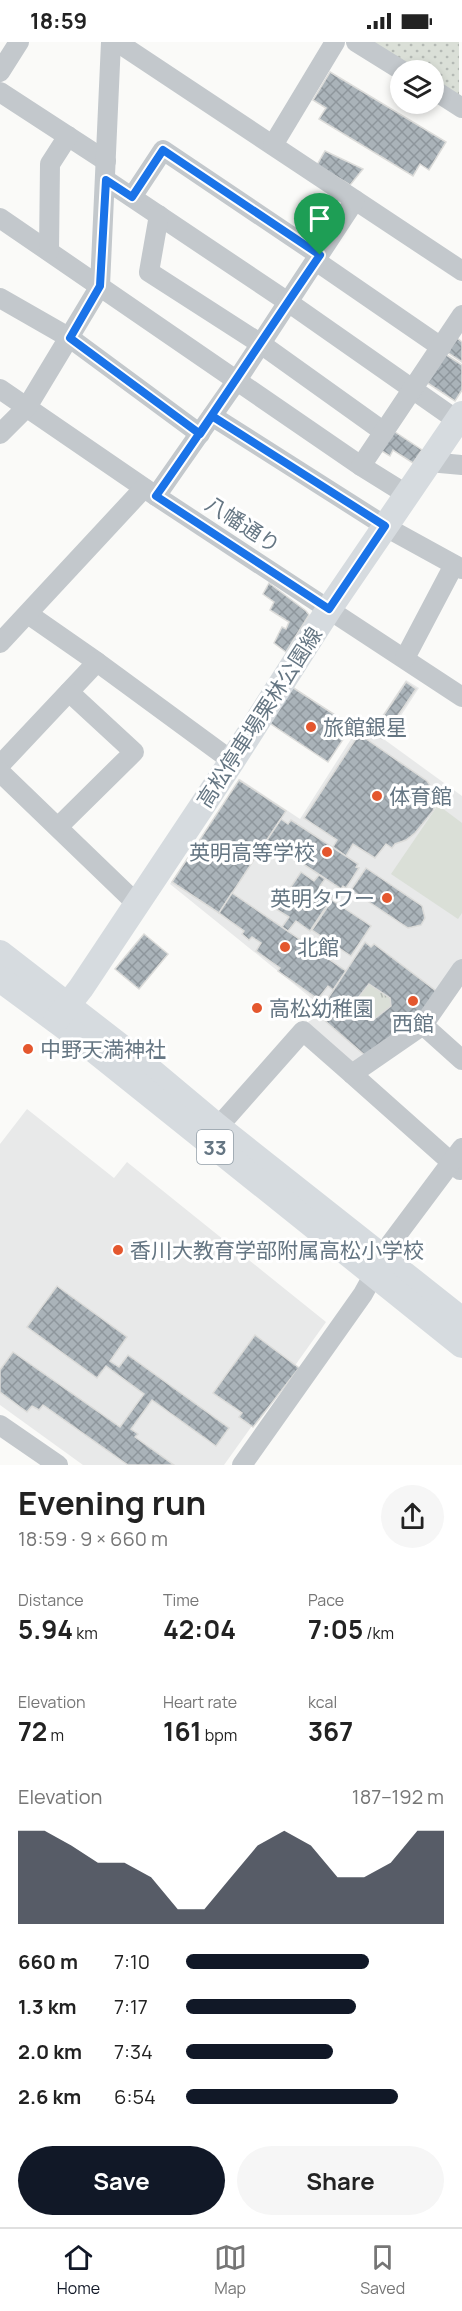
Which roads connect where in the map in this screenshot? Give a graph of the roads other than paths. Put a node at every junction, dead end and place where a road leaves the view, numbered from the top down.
1 (19, 42) edge
2 (111, 42) edge
3 (117, 42) edge
4 (335, 42) edge
5 (356, 42) edge
6 (143, 49) edge
7 (390, 63) edge
8 (0, 72) edge
9 (0, 92) edge
10 (444, 96) edge
11 (462, 108) edge
12 (68, 136) junction
13 (273, 145) junction
14 (106, 171) junction
15 (132, 197) junction
16 (355, 200) junction
17 (159, 215) junction
18 (0, 218) edge
19 (50, 251) junction
20 (318, 258) junction
21 (462, 271) edge
22 (100, 286) junction
23 (0, 298) edge
24 (288, 302) junction
25 (462, 315) edge
26 (70, 338) junction
27 (261, 344) junction
28 (441, 347) junction
29 (237, 380) junction
30 (0, 389) edge
31 (413, 389) junction
32 (27, 407) junction
33 (212, 416) junction
34 (460, 417) edge
35 (384, 432) junction
36 (0, 434) edge
37 (200, 434) junction
38 (429, 462) junction
39 (462, 465) edge
40 (361, 466) junction
41 (150, 492) junction
42 (406, 494) junction
43 (385, 526) junction
44 (458, 567) edge
45 (329, 609) junction
46 (28, 614) junction
47 (0, 643) edge
48 (405, 658) junction
49 (97, 662) junction
50 (69, 692) junction
51 (462, 698) edge
52 (232, 761) junction
53 (0, 765) edge
54 (0, 772) edge
55 (58, 827) junction
56 (137, 904) junction
57 (2, 967) edge
58 (462, 969) edge
59 (62, 1013) junction
60 (423, 1025) junction
61 (462, 1060) edge
62 (352, 1074) junction
63 (218, 1127) junction
64 (459, 1161) edge
65 (378, 1266) junction
66 (462, 1320) edge
67 (462, 1345) edge
68 (0, 1425) edge
69 (58, 1465) edge
70 (242, 1465) edge

1 - 8 street
2 - 14 street
3 - 6 street
4 - 13 street
5 - 7 street
6 - 13 street
9 - 12 street
10 - 11 street
12 - 14 street
12 - 19 street
13 - 16 street
14 - 15 street
14 - 22 street
15 - 17 street
15 - 20 street
16 - 20 street
16 - 21 street
17 - 24 street
17 - 27 street
18 - 19 street
19 - 22 street
20 - 24 street
20 - 28 street
22 - 26 street
22 - 29 street
23 - 26 street
24 - 27 street
24 - 31 street
25 - 28 street
26 - 32 street
26 - 37 street
27 - 29 street
27 - 35 street
28 - 31 street
29 - 33 street
29 - 40 street
30 - 32 street, 八幡通り
31 - 34 street
31 - 35 street
32 - 36 street
32 - 41 street, 八幡通り
33 - 37 street
33 - 43 street
34 - 38 main road, 高松停車場栗林公園線
35 - 40 street
37 - 41 street
38 - 39 street
38 - 42 main road, 高松停車場栗林公園線
40 - 42 street
41 - 45 street, 八幡通り
41 - 46 street
42 - 43 main road, 高松停車場栗林公園線
43 - 44 street
43 - 45 main road, 高松停車場栗林公園線
44 - 48 street
45 - 48 street, 八幡通り
45 - 52 main road, 高松停車場栗林公園線
46 - 47 street
46 - 49 street
48 - 51 street, 八幡通り
49 - 50 street
49 - 52 street
50 - 53 street
50 - 55 street
52 - 56 main road, 高松停車場栗林公園線
54 - 55 street
55 - 56 street
56 - 59 main road, 高松停車場栗林公園線
57 - 59 main road, 33
58 - 60 street
59 - 63 main road, 33
59 - 65 main road, 33
60 - 61 street
60 - 62 street
62 - 63 street
62 - 64 street
63 - 65 main road, 33
64 - 65 street
65 - 66 main road, 33
65 - 67 main road, 33
65 - 70 street
68 - 69 street

